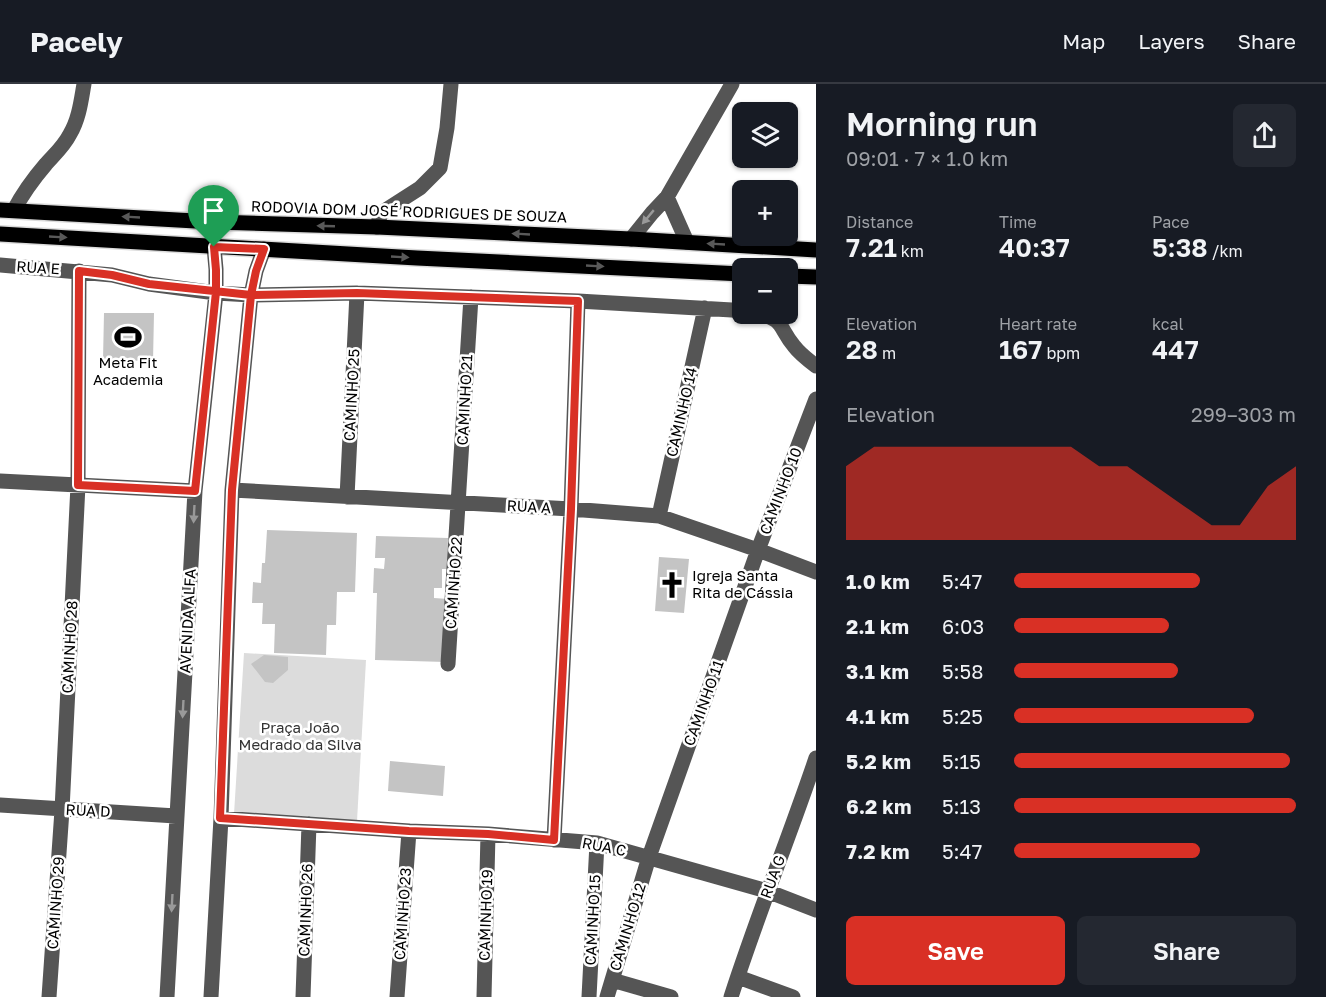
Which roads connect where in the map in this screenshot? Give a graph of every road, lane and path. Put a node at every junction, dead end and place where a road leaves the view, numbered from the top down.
1 (84, 84) edge
2 (451, 84) edge
3 (732, 84) edge
4 (667, 197) junction
5 (7, 210) edge
6 (377, 227) junction
7 (0, 234) edge
8 (631, 239) junction
9 (687, 242) junction
10 (214, 247) junction
11 (264, 249) junction
12 (816, 250) edge
13 (0, 265) edge
14 (79, 271) junction
15 (732, 273) edge
16 (798, 276) edge
17 (816, 277) edge
18 (216, 292) junction
19 (357, 293) junction
20 (251, 295) junction
21 (471, 297) junction
22 (578, 301) junction
23 (705, 308) junction
24 (732, 311) edge
25 (779, 324) edge
26 (816, 366) edge
27 (816, 399) edge
28 (0, 481) edge
29 (78, 485) junction
30 (232, 490) junction
31 (195, 491) junction
32 (347, 497) junction
33 (459, 503) junction
34 (571, 509) junction
35 (658, 516) junction
36 (758, 550) junction
37 (816, 572) edge
38 (448, 664) dead end
39 (816, 758) edge
40 (809, 799) edge
41 (0, 806) edge
42 (62, 810) junction
43 (176, 816) junction
44 (220, 818) junction
45 (309, 824) junction
46 (409, 831) junction
47 (488, 834) junction
48 (554, 840) junction
49 (597, 843) junction
50 (650, 857) junction
51 (767, 891) junction
52 (816, 910) edge
53 (738, 976) junction
54 (612, 980) junction
55 (49, 997) edge
56 (167, 997) edge
57 (211, 997) edge
58 (303, 997) edge
59 (397, 997) edge
60 (484, 997) edge
61 (589, 997) edge
62 (607, 997) edge
63 (671, 997) edge
64 (731, 997) edge
65 (793, 997) edge

1 - 5 street
2 - 6 street
3 - 4 street
4 -> 8 street
4 - 9 street
6 -> 5 main road, RODOVIA DOM JOSÉ RODRIGUES DE SOUZA
8 -> 6 main road, RODOVIA DOM JOSÉ RODRIGUES DE SOUZA
7 -> 10 main road
8 - 9 main road, RODOVIA DOM JOSÉ RODRIGUES DE SOUZA
12 -> 9 main road, RODOVIA DOM JOSÉ RODRIGUES DE SOUZA
10 - 11 main road
10 - 18 street, AVENIDA ALFA
11 -> 15 main road
11 - 20 street
13 - 14 street, RUA E
14 - 18 street, RUA E
14 - 29 street, CAMINHO 28
16 - 17 main road
18 - 20 street, RUA E
18 - 31 street, AVENIDA ALFA
19 - 20 street, RUA E
19 - 21 street, RUA E
19 - 32 street, CAMINHO 25
20 - 30 street
21 - 22 street, RUA E
21 - 33 street, CAMINHO 21
22 - 23 street, RUA E
22 - 34 street
23 - 24 street, RUA E
23 - 35 street, CAMINHO 14
25 - 26 street
27 - 36 street, CAMINHO 10
28 - 29 street
29 - 31 street
29 - 42 street, CAMINHO 28
30 - 32 street, RUA A
30 - 44 street
31 -> 43 street, AVENIDA ALFA
32 - 33 street, RUA A
33 - 34 street, RUA A
33 - 38 street, CAMINHO 22
34 - 35 street, RUA A
34 - 48 street
35 - 36 street, RUA A
36 - 37 street, RUA A
36 - 50 street, CAMINHO 11
39 - 40 street, RUA G
40 - 51 street, RUA G
41 - 42 street, RUA D
42 - 43 street, RUA D
42 - 55 street, CAMINHO 29
43 -> 56 street, AVENIDA ALFA
44 - 45 street, RUA C
44 - 57 street
45 - 46 street, RUA C
45 - 58 street, CAMINHO 26
46 - 47 street, RUA C
46 - 59 street, CAMINHO 23
47 - 48 street, RUA C
47 - 60 street, CAMINHO 19
48 - 49 street, RUA C
49 - 50 street, RUA C
49 - 61 street, CAMINHO 15
50 - 51 street, RUA C
50 - 54 street, CAMINHO 12
51 - 52 street, RUA C
51 - 53 street, RUA G
53 - 64 street, RUA G
53 - 65 street
54 - 62 street, CAMINHO 12
54 - 63 street

